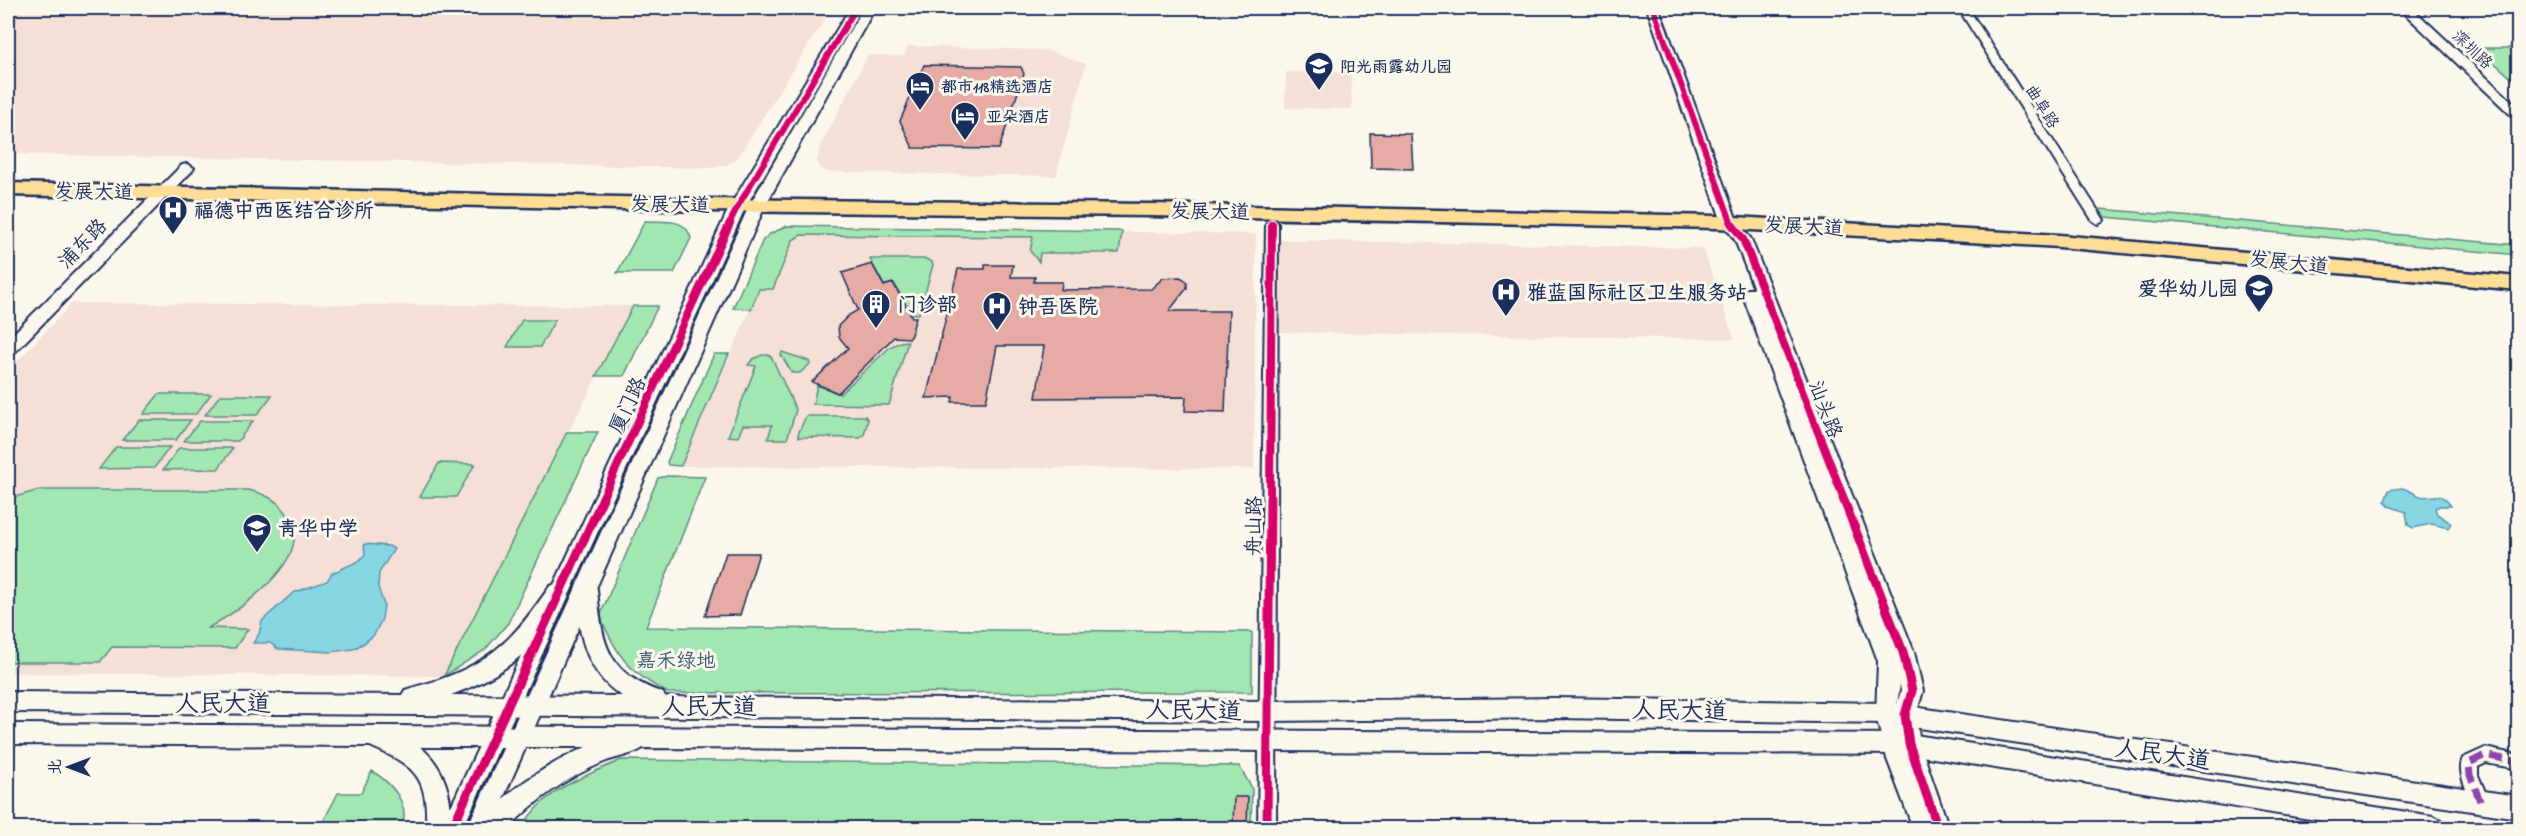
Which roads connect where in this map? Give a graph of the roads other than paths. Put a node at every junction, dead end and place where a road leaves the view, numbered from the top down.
1 (856, 8) edge
2 (869, 8) edge
3 (1646, 8) edge
4 (1653, 8) edge
5 (1963, 8) edge
6 (2405, 8) edge
7 (2415, 8) edge
8 (2518, 103) edge
9 (2518, 114) edge
10 (8, 177) edge
11 (174, 180) junction
12 (8, 189) edge
13 (751, 199) junction
14 (1722, 216) junction
15 (2098, 220) dead end
16 (1272, 224) dead end
17 (2518, 271) edge
18 (2518, 284) edge
19 (8, 349) edge
20 (586, 589) junction
21 (558, 592) junction
22 (8, 702) edge
23 (384, 704) junction
24 (534, 704) junction
25 (507, 705) junction
26 (675, 706) junction
27 (1268, 711) junction
28 (1896, 714) junction
29 (8, 734) edge
30 (368, 735) junction
31 (493, 735) junction
32 (521, 735) junction
33 (659, 736) junction
34 (1268, 740) junction
35 (1901, 744) junction
36 (2518, 762) edge
37 (2480, 801) junction
38 (2518, 807) edge
39 (438, 828) edge
40 (452, 828) edge
41 (478, 828) edge
42 (493, 828) edge
43 (1267, 828) edge
44 (1924, 828) edge
45 (1938, 828) edge
46 (2433, 828) edge

1 - 13 street, 厦门路
2 - 13 street, 厦门路
3 - 14 street, 汕头路
4 - 14 street, 汕头路
5 - 15 street, 曲阜路
6 - 9 street, 深圳路
7 - 8 street, 深圳路
10 - 11 main road, 发展大道
11 - 12 main road, 发展大道
11 - 13 main road, 发展大道
11 - 19 street, 浦东路
13 - 14 main road, 发展大道
13 - 20 street, 厦门路
13 - 21 street, 厦门路
14 - 17 main road, 发展大道
14 - 18 main road, 发展大道
14 - 28 street, 汕头路
16 - 27 street, 舟山路
20 - 24 street, 厦门路
20 - 26 main road
21 - 23 main road
21 - 25 street, 厦门路
22 - 23 main road, 人民大道
23 - 25 main road, 人民大道
24 - 25 main road, 人民大道
24 - 26 main road, 人民大道
24 - 32 street, 厦门路
25 - 31 street, 厦门路
26 - 27 main road, 人民大道
27 - 28 main road, 人民大道
27 - 34 street, 舟山路
28 - 35 street, 汕头路
28 - 37 main road, 人民大道
29 - 30 main road, 人民大道
30 - 31 main road, 人民大道
30 - 39 main road
31 - 32 main road, 人民大道
31 - 40 street, 厦门路
32 - 33 main road, 人民大道
32 - 41 street, 厦门路
33 - 34 main road, 人民大道
33 - 42 main road
34 - 35 main road, 人民大道
34 - 43 street, 舟山路
35 - 44 street, 汕头路
35 - 45 street, 汕头路
35 - 46 main road, 人民大道
36 - 37 street
37 - 38 main road, 人民大道

